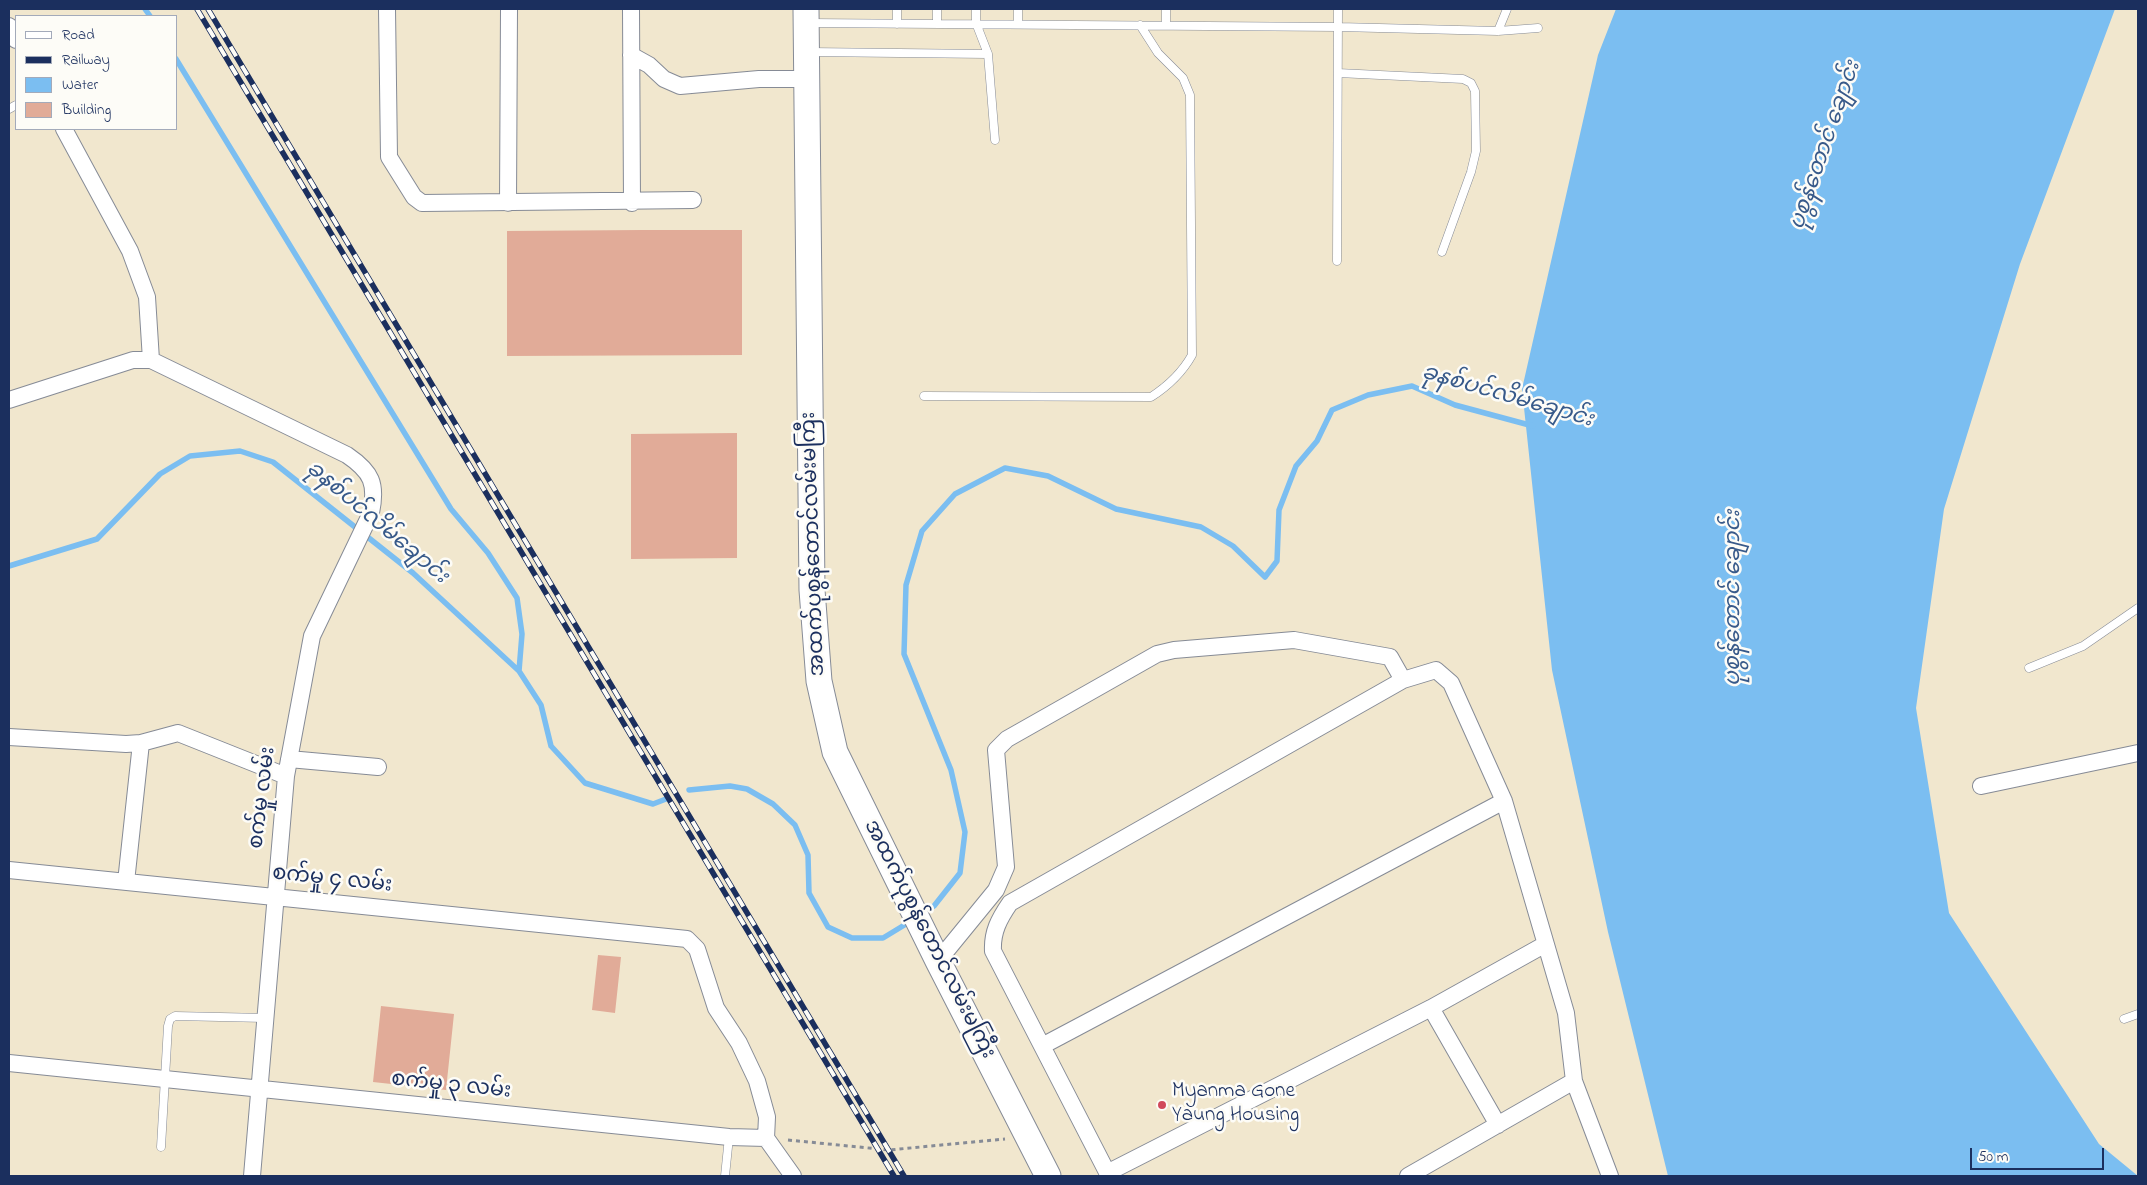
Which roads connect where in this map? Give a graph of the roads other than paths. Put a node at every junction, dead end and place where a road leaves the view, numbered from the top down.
1 (387, 9) edge
2 (509, 9) edge
3 (631, 9) edge
4 (897, 9) edge
5 (938, 9) edge
6 (976, 9) edge
7 (1018, 9) edge
8 (1166, 9) edge
9 (1338, 9) edge
10 (1507, 9) edge
11 (806, 16) edge
12 (976, 23) junction
13 (897, 24) junction
14 (937, 24) junction
15 (1018, 24) junction
16 (1140, 25) junction
17 (9, 26) edge
18 (1166, 26) junction
19 (1338, 27) junction
20 (1538, 28) dead end
21 (1498, 31) junction
22 (15, 38) edge
23 (807, 52) junction
24 (988, 54) junction
25 (631, 55) junction
26 (1338, 73) junction
27 (806, 80) junction
28 (65, 130) edge
29 (995, 140) dead end
30 (693, 200) dead end
31 (508, 203) junction
32 (632, 203) junction
33 (1442, 252) dead end
34 (1337, 262) dead end
35 (151, 360) junction
36 (924, 396) dead end
37 (9, 400) edge
38 (2138, 608) edge
39 (2029, 668) dead end
40 (1403, 680) junction
41 (9, 737) edge
42 (141, 743) junction
43 (2138, 753) edge
44 (289, 760) junction
45 (378, 767) dead end
46 (286, 776) junction
47 (1981, 786) dead end
48 (1504, 801) junction
49 (9, 870) edge
50 (126, 882) junction
51 (275, 896) junction
52 (1544, 945) junction
53 (938, 961) junction
54 (1431, 1008) junction
55 (2138, 1014) edge
56 (265, 1018) junction
57 (2124, 1018) dead end
58 (1042, 1046) junction
59 (9, 1063) edge
60 (165, 1079) junction
61 (1574, 1081) junction
62 (260, 1088) junction
63 (1498, 1125) junction
64 (729, 1137) junction
65 (766, 1138) junction
66 (162, 1147) dead end
67 (1108, 1175) edge
68 (252, 1176) edge
69 (725, 1176) edge
70 (793, 1176) edge
71 (1048, 1176) edge
72 (1408, 1176) edge
73 (1610, 1176) edge

1 - 31 street
2 - 31 street
3 - 25 street
4 - 13 lane
5 - 14 lane
6 - 12 lane
7 - 15 lane
8 - 18 lane
9 - 19 lane
10 - 21 lane
11 - 13 lane
11 - 23 main road, အထက်ပုစွန်တောင်လမ်းမကြီး
12 - 14 lane
12 - 15 lane
12 - 24 lane
13 - 14 lane
15 - 16 lane
16 - 18 lane
16 - 36 lane
17 - 22 street
18 - 19 lane
19 - 21 lane
19 - 26 lane
20 - 21 lane
23 - 24 lane
23 - 27 main road, အထက်ပုစွန်တောင်လမ်းမကြီး
24 - 29 lane
25 - 27 street
25 - 32 street
26 - 33 lane
26 - 34 lane
27 - 53 main road, အထက်ပုစွန်တောင်လမ်းမကြီး
28 - 35 street
30 - 32 street
31 - 32 street
35 - 37 street
35 - 44 street, စက်မှု လမ်း
38 - 39 lane
40 - 48 street
40 - 53 street
40 - 58 street
41 - 42 street
42 - 46 street
42 - 50 street
43 - 47 street
44 - 45 street
44 - 46 street, စက်မှု လမ်း
46 - 51 street, စက်မှု လမ်း
48 - 52 street
48 - 58 street
49 - 50 street, စက်မှု ၄ လမ်း
50 - 51 street, စက်မှု ၄ လမ်း
51 - 56 street, စက်မှု လမ်း
51 - 65 street, စက်မှု ၄ လမ်း
52 - 54 street
52 - 61 street
53 - 71 main road, အထက်ပုစွန်တောင်လမ်းမကြီး
54 - 63 street
54 - 67 street
55 - 57 lane
56 - 60 lane
56 - 62 street, စက်မှု လမ်း
58 - 67 street
59 - 60 street, စက်မှု ၃ လမ်း
60 - 62 street, စက်မှု ၃ လမ်း
60 - 66 lane
61 - 63 street
61 - 73 street
62 - 64 street, စက်မှု ၃ လမ်း
62 - 68 street, စက်မှု လမ်း
63 - 72 street
64 - 65 street, စက်မှု ၃ လမ်း
64 - 69 lane
65 - 70 street

